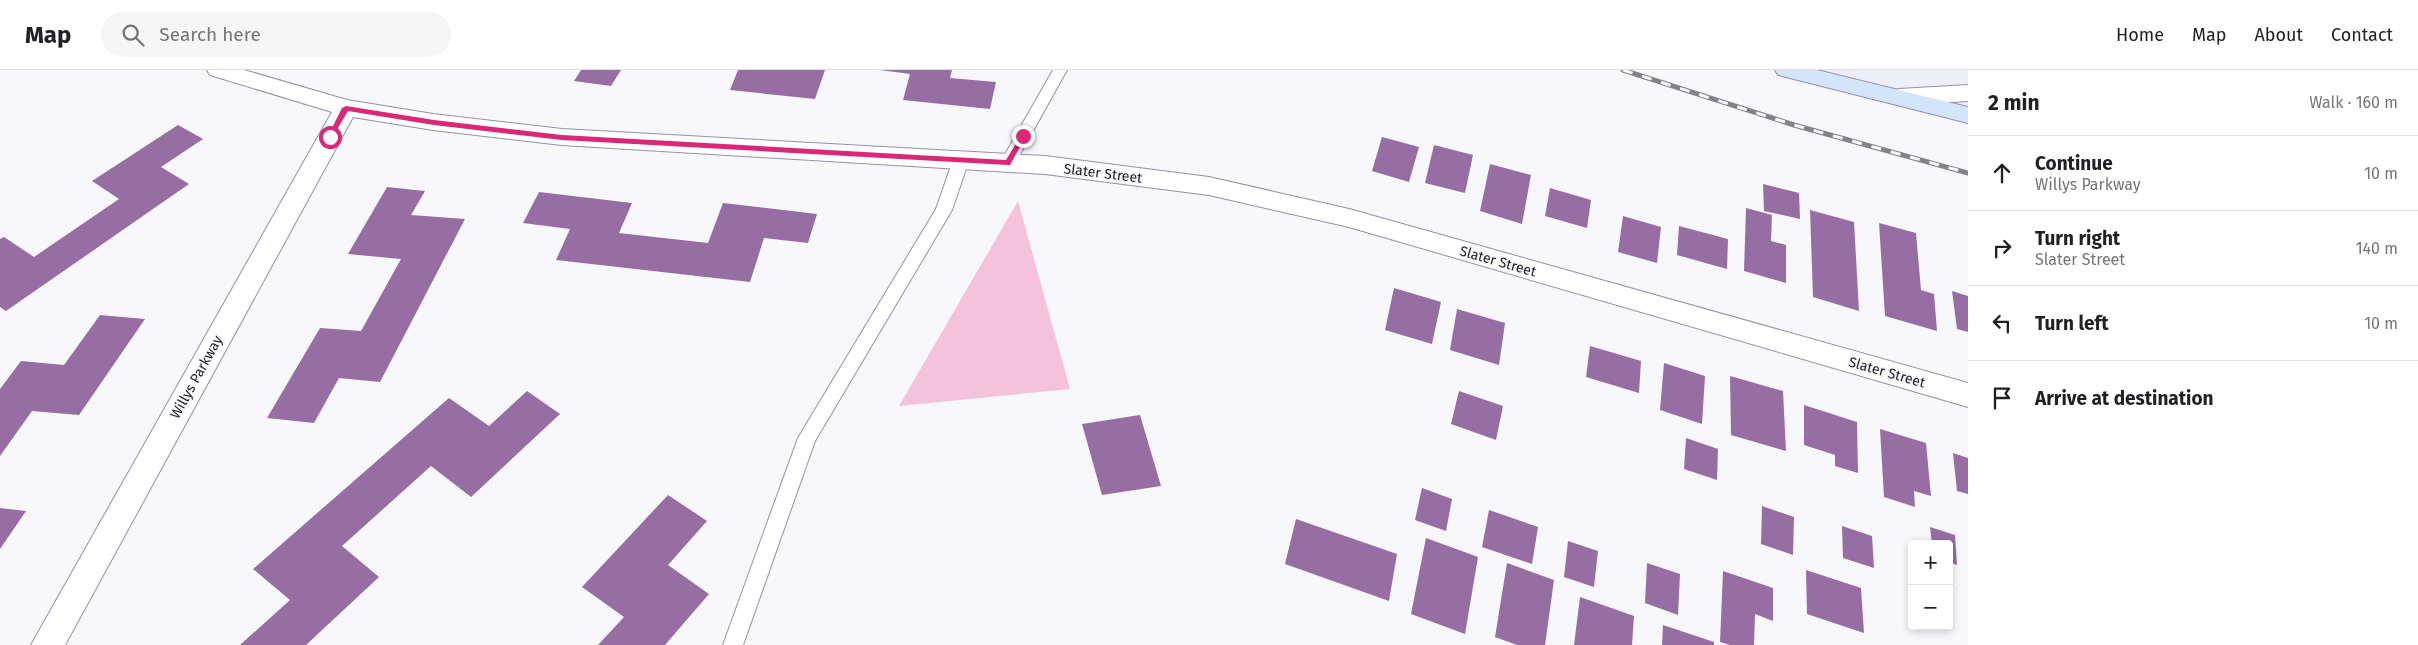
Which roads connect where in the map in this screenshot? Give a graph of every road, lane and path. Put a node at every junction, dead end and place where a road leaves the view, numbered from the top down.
1 (218, 70) edge
2 (1060, 70) edge
3 (1786, 70) edge
4 (1968, 93) edge
5 (1899, 97) junction
6 (346, 108) junction
7 (1968, 114) edge
8 (961, 160) junction
9 (1008, 163) junction
10 (1968, 395) edge
11 (48, 645) edge
12 (733, 645) edge

1 - 6 street, Slater Street
2 - 9 lane
3 - 5 main road
4 - 5 street
5 - 7 main road
6 - 8 street, Slater Street
6 - 11 street, Willys Parkway
8 - 9 street, Slater Street
8 - 12 lane
9 - 10 street, Slater Street

